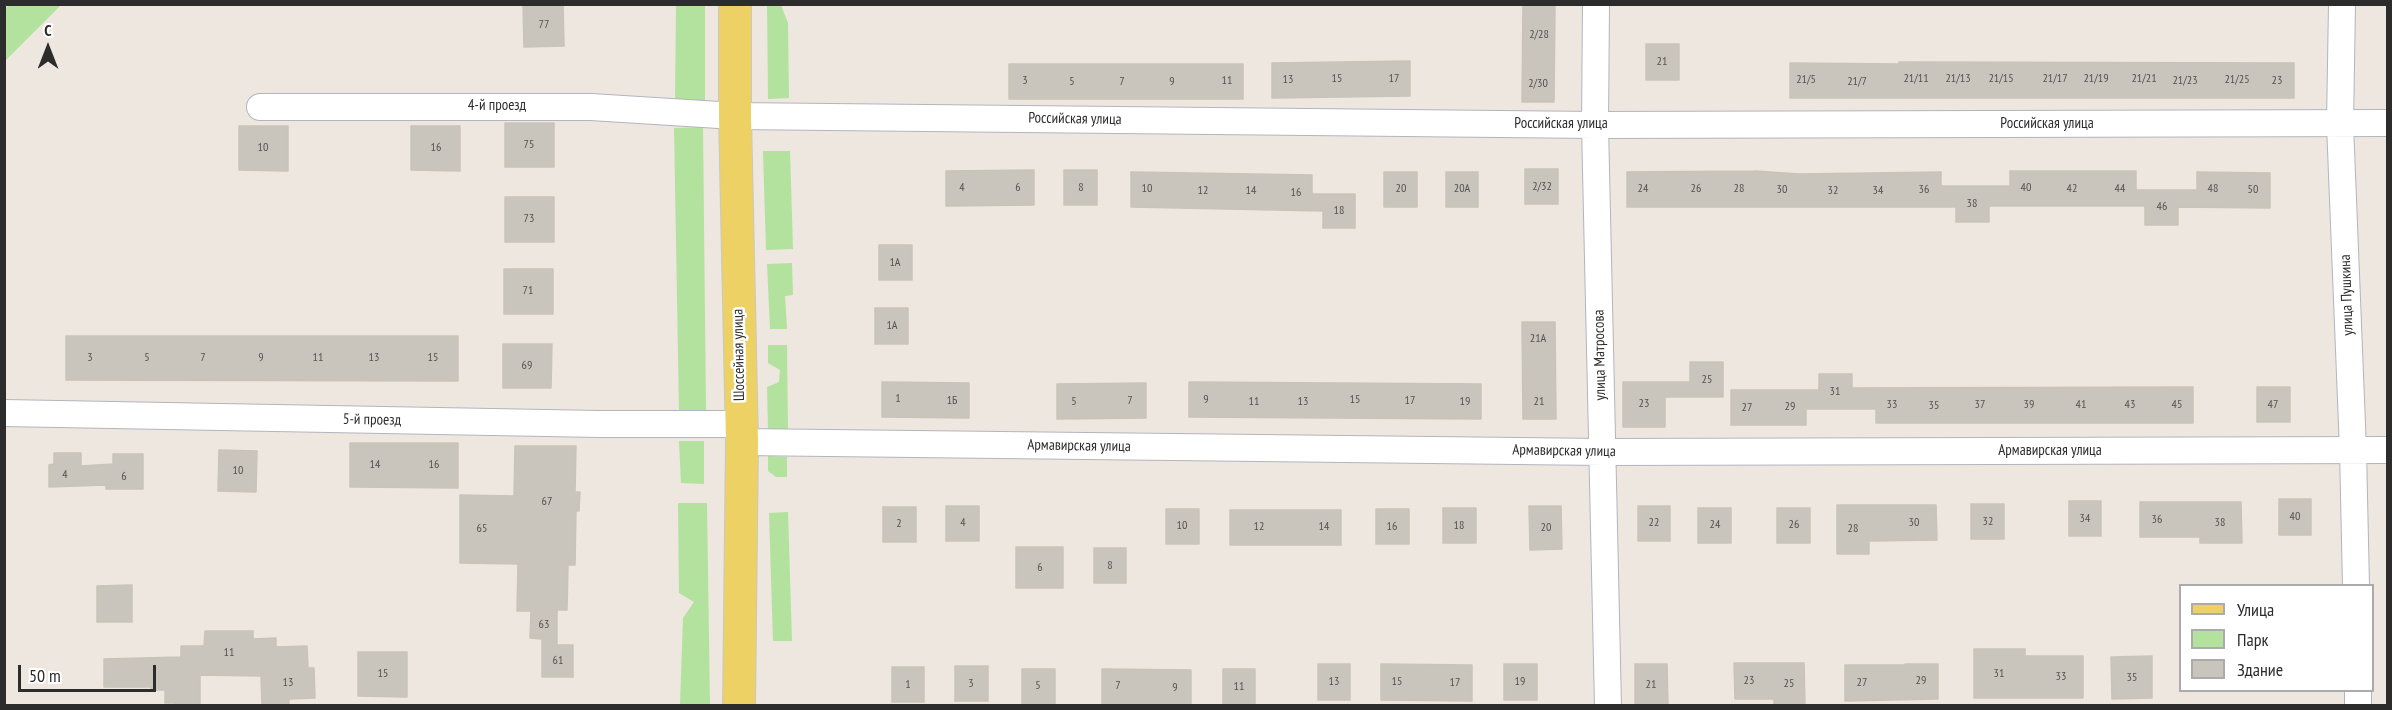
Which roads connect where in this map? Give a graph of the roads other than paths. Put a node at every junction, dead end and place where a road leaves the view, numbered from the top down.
1 (735, 4) edge
2 (1596, 4) edge
3 (2342, 4) edge
4 (260, 106) dead end
5 (735, 116) junction
6 (2388, 123) edge
7 (2340, 124) junction
8 (1595, 125) junction
9 (4, 413) edge
10 (741, 433) junction
11 (2353, 450) junction
12 (2388, 450) edge
13 (1603, 452) junction
14 (2356, 584) edge
15 (739, 705) edge
16 (1608, 705) edge

1 - 5 main road, Шоссейная улица
2 - 8 street, улица Матросова
3 - 7 street, улица Пушкина
4 - 5 street, 4-й проезд
5 - 8 street, Российская улица
5 - 10 main road, Шоссейная улица
6 - 7 street, Российская улица
7 - 8 street, Российская улица
7 - 11 street, улица Пушкина
8 - 13 street, улица Матросова
9 - 10 street, 5-й проезд
10 - 13 street, Армавирская улица
10 - 15 main road, Шоссейная улица
11 - 12 street, Армавирская улица
11 - 13 street, Армавирская улица
11 - 14 street, улица Пушкина
13 - 16 street, улица Матросова

